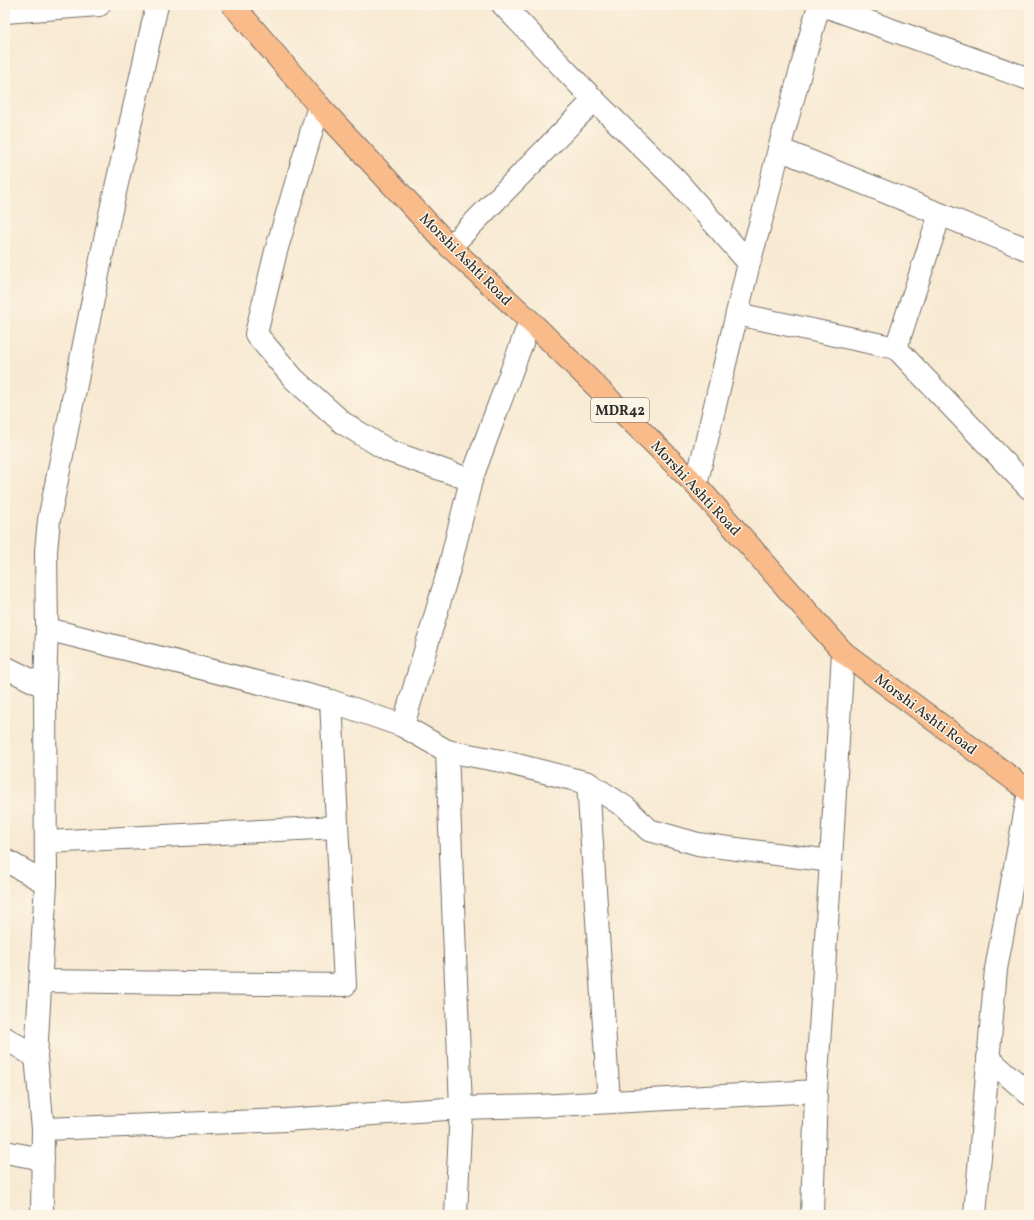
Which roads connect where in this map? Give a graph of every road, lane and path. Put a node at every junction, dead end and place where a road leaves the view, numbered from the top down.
1 (99, 5) edge
2 (157, 5) edge
3 (233, 5) edge
4 (502, 5) edge
5 (819, 5) edge
6 (822, 5) edge
7 (5, 12) edge
8 (1029, 79) edge
9 (594, 100) junction
10 (319, 106) junction
11 (779, 149) junction
12 (940, 214) junction
13 (450, 247) junction
14 (1029, 250) edge
15 (749, 263) junction
16 (737, 314) junction
17 (530, 321) junction
18 (896, 348) junction
19 (471, 480) junction
20 (696, 485) junction
21 (1029, 488) edge
22 (47, 629) junction
23 (843, 652) junction
24 (5, 667) edge
25 (45, 687) junction
26 (331, 701) junction
27 (403, 726) junction
28 (447, 751) junction
29 (588, 783) junction
30 (1029, 792) edge
31 (338, 827) junction
32 (46, 842) junction
33 (5, 860) edge
34 (831, 861) junction
35 (46, 883) junction
36 (41, 981) junction
37 (5, 1038) edge
38 (36, 1057) junction
39 (988, 1058) junction
40 (816, 1091) junction
41 (1029, 1094) edge
42 (609, 1102) junction
43 (461, 1108) junction
44 (43, 1129) junction
45 (5, 1152) edge
46 (43, 1159) junction
47 (42, 1215) edge
48 (456, 1215) edge
49 (812, 1215) edge
50 (975, 1215) edge

1 - 7 street
2 - 22 street
3 - 10 main road, Morshi Ashti Road / MDR42
4 - 9 street
5 - 11 street
6 - 8 street
9 - 13 street
9 - 15 street
10 - 13 main road, Morshi Ashti Road / MDR42
10 - 19 street
11 - 12 street
11 - 15 street
12 - 14 street
12 - 18 street
13 - 17 main road, Morshi Ashti Road / MDR42
15 - 16 street
16 - 18 street
16 - 20 street
17 - 19 street
17 - 20 main road, Morshi Ashti Road / MDR42
18 - 21 street
19 - 27 street
20 - 23 main road, Morshi Ashti Road / MDR42
22 - 25 street
22 - 26 street
23 - 30 main road, Morshi Ashti Road / MDR42
23 - 34 street
24 - 25 street
25 - 32 street
26 - 27 street
26 - 31 street
27 - 28 street
28 - 29 street
28 - 43 street
29 - 34 street
29 - 42 street
30 - 39 street
31 - 32 street
31 - 36 street
32 - 35 street
33 - 35 street
34 - 40 street
35 - 36 street
36 - 38 street
37 - 38 street
38 - 44 street
39 - 41 street
39 - 50 street
40 - 42 street
40 - 49 street
42 - 43 street
43 - 44 street
43 - 48 street
44 - 46 street
45 - 46 street
46 - 47 street

